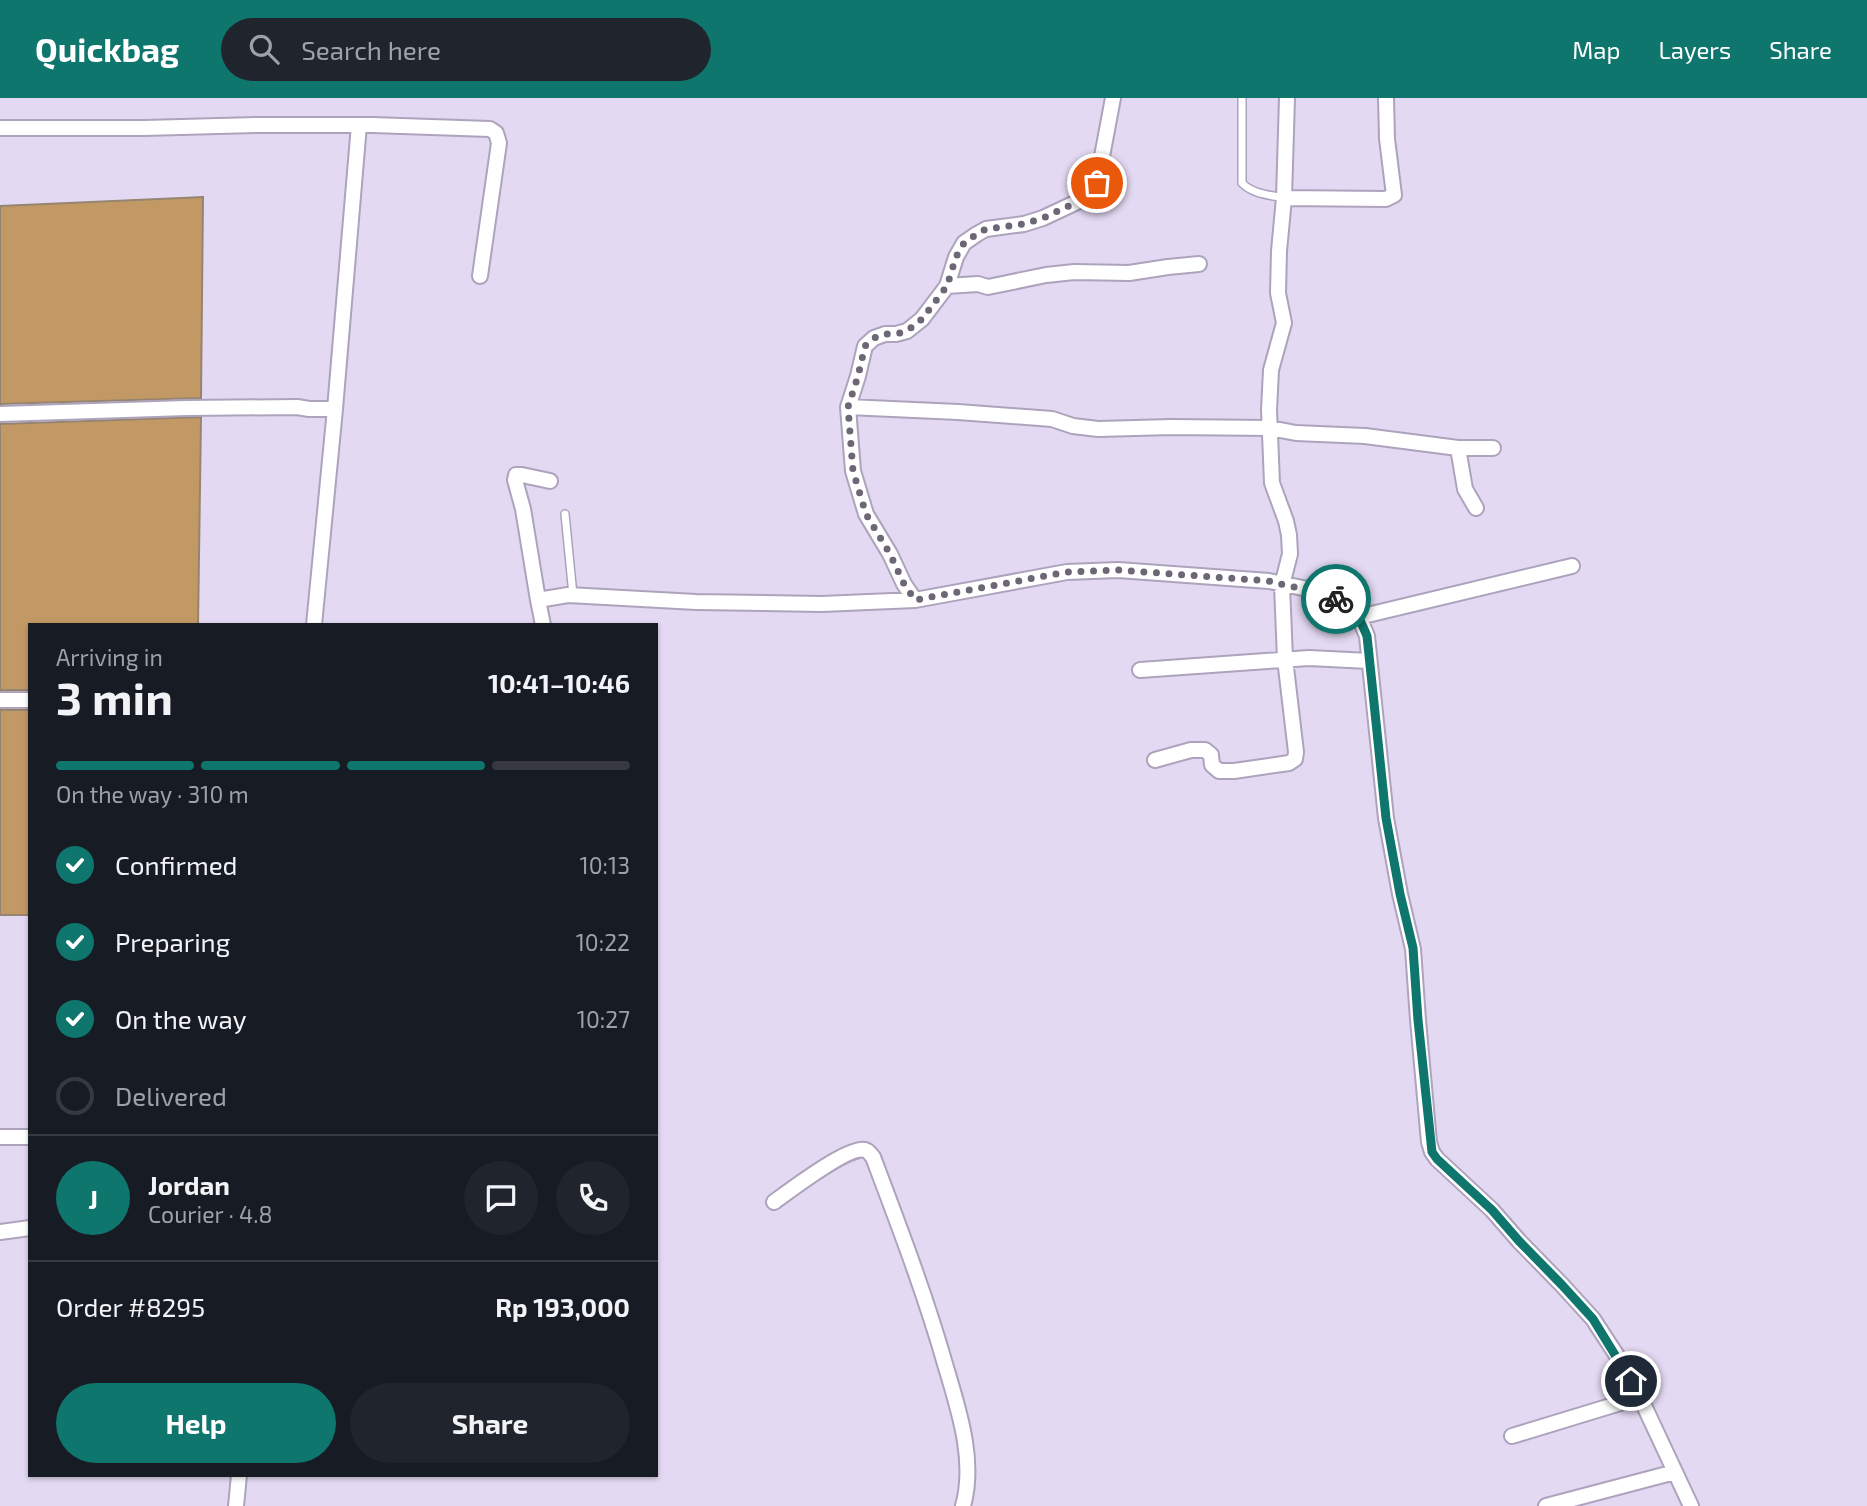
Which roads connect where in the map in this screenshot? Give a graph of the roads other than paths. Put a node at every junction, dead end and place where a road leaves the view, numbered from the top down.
1 (1113, 98) edge
2 (1242, 98) edge
3 (1287, 98) edge
4 (1386, 98) edge
5 (359, 125) junction
6 (0, 128) edge
7 (1284, 198) junction
8 (1199, 264) dead end
9 (480, 276) dead end
10 (947, 286) junction
11 (848, 407) junction
12 (335, 409) junction
13 (0, 414) edge
14 (1270, 428) junction
15 (1458, 447) junction
16 (1493, 448) dead end
17 (550, 481) dead end
18 (1476, 508) dead end
19 (565, 514) dead end
20 (1573, 565) dead end
21 (1282, 585) junction
22 (573, 595) junction
23 (538, 600) junction
24 (915, 600) junction
25 (1359, 617) junction
26 (314, 623) edge
27 (543, 623) edge
28 (1285, 659) junction
29 (1369, 661) junction
30 (1140, 670) dead end
31 (0, 700) edge
32 (28, 700) edge
33 (1155, 760) dead end
34 (0, 1137) edge
35 (28, 1137) edge
36 (774, 1202) dead end
37 (28, 1228) edge
38 (0, 1231) edge
39 (1640, 1397) junction
40 (1512, 1436) dead end
41 (1675, 1472) junction
42 (239, 1477) edge
43 (236, 1506) edge
44 (963, 1506) edge
45 (1546, 1506) edge
46 (1691, 1506) edge

1 - 10 street
2 - 7 lane
3 - 7 street
4 - 7 street
5 - 6 street
5 - 9 street
5 - 12 street
7 - 14 street
8 - 10 street
10 - 11 street
11 - 14 street
11 - 24 street
12 - 13 street
12 - 26 street
14 - 15 street
14 - 21 street
15 - 16 street
15 - 18 street
17 - 23 street
19 - 22 lane
20 - 25 street
21 - 24 street
21 - 25 street
21 - 28 street
22 - 23 street
22 - 24 street
23 - 27 street
25 - 29 street
28 - 29 street
28 - 30 street
28 - 33 street
29 - 39 street
31 - 32 street
34 - 35 street
36 - 44 street
37 - 38 street
39 - 40 street
39 - 41 street
41 - 45 street
41 - 46 street
42 - 43 street

